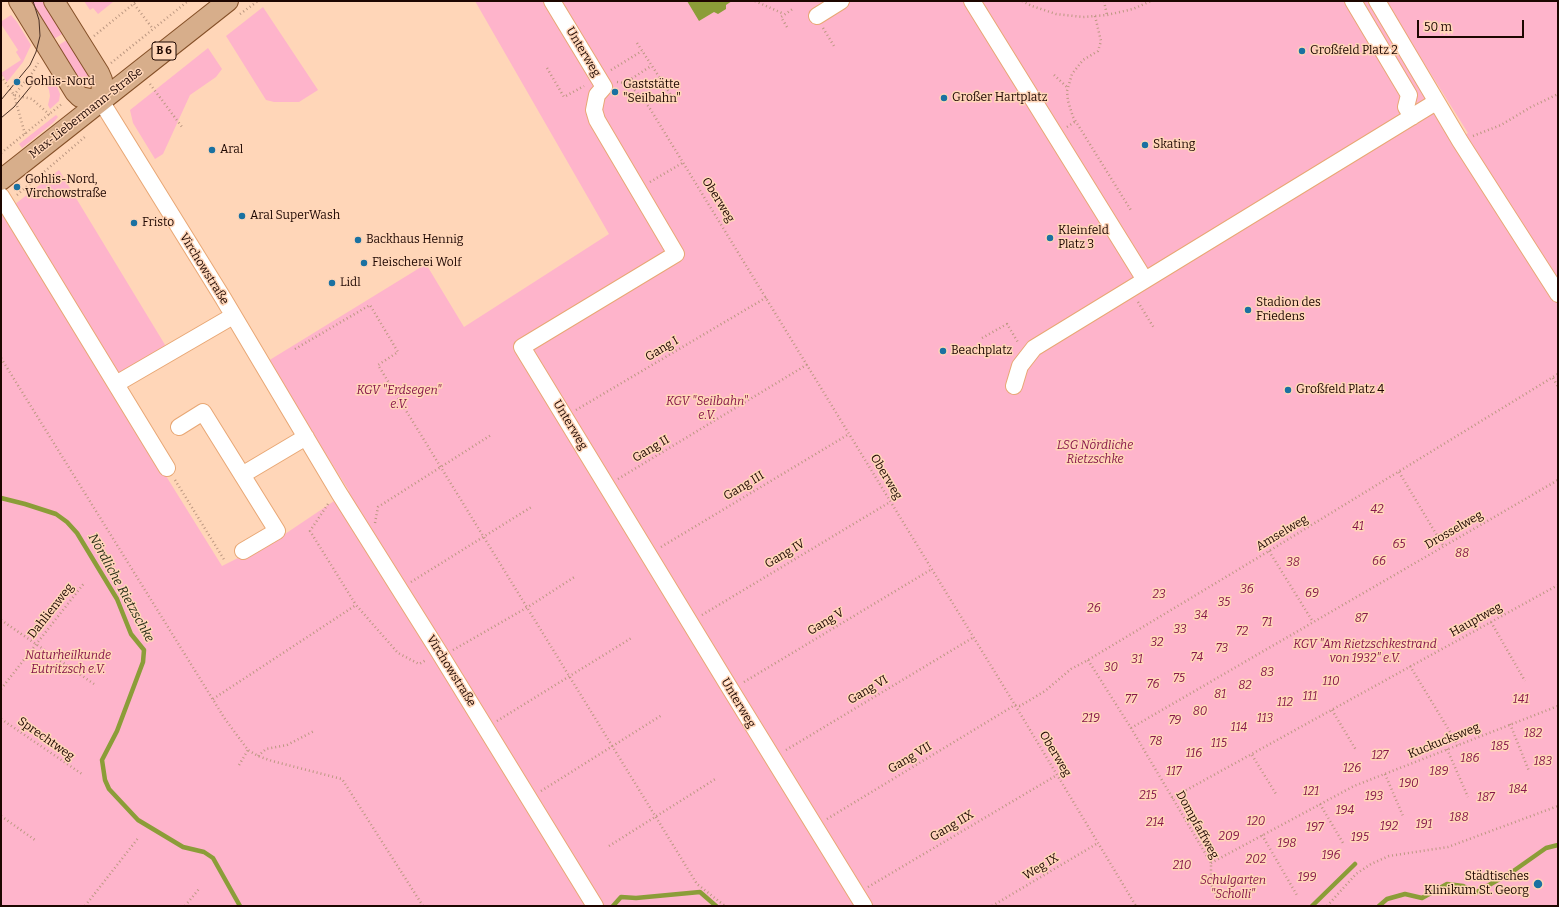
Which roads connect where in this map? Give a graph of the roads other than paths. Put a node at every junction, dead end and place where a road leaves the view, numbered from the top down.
1 (19, 1) edge
2 (54, 1) edge
3 (228, 1) edge
4 (552, 1) edge
5 (841, 1) edge
6 (972, 1) edge
7 (1353, 1) edge
8 (1377, 1) edge
9 (816, 16) dead end
10 (101, 101) junction
11 (1436, 102) junction
12 (1412, 117) junction
13 (1, 180) edge
14 (4, 200) edge
15 (1145, 280) junction
16 (1553, 291) edge
17 (233, 316) junction
18 (116, 384) junction
19 (1014, 386) dead end
20 (179, 427) dead end
21 (306, 437) junction
22 (167, 468) road end
23 (242, 475) junction
24 (243, 551) dead end
25 (860, 900) edge
26 (595, 906) edge

1 - 10 main road
2 - 10 main road
3 - 10 main road, Max-Liebermann-Straße / B 6
4 - 25 street, Unterweg
5 - 9 street
6 - 15 street
7 - 12 street
8 - 11 street
10 - 13 main road, Max-Liebermann-Straße / B 6
10 - 17 street, Virchowstraße
11 - 12 street
11 - 16 street
12 - 15 street
14 - 18 street
15 - 19 street
17 - 18 street
17 - 21 street, Virchowstraße
18 - 22 street
20 - 23 street
21 - 23 street
21 - 26 street, Virchowstraße
23 - 24 street

